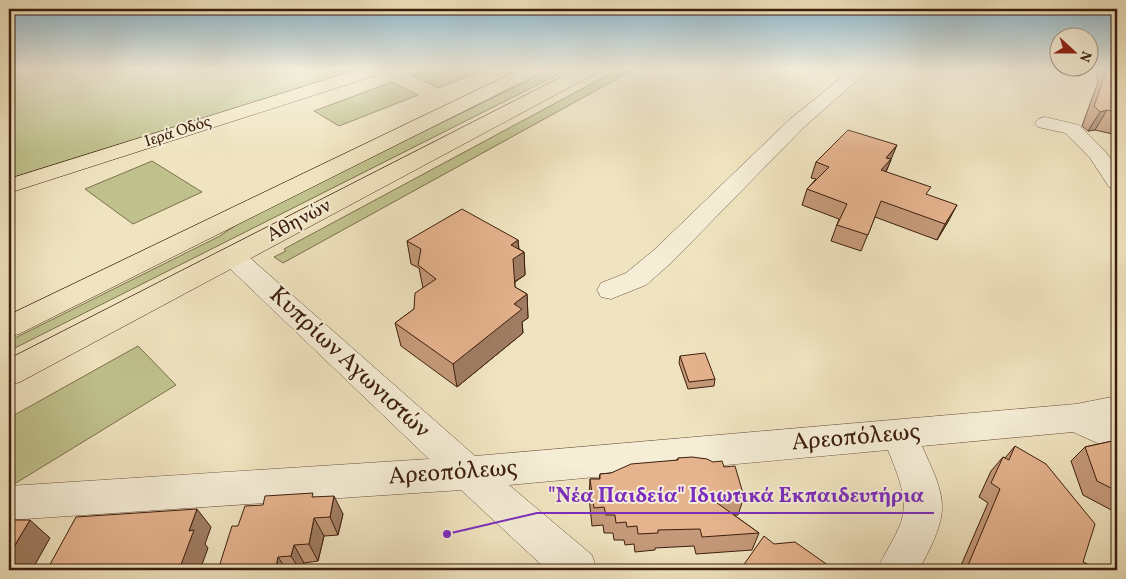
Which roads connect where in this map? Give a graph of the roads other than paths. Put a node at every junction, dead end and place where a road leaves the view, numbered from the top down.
1 (292, 96) edge
2 (479, 96) edge
3 (538, 96) edge
4 (830, 96) edge
5 (1046, 123) dead end
6 (1117, 182) edge
7 (9, 186) edge
8 (232, 256) junction
9 (611, 290) dead end
10 (9, 327) edge
11 (9, 373) edge
12 (1117, 410) edge
13 (1076, 418) junction
14 (900, 434) junction
15 (1117, 437) edge
16 (468, 473) junction
17 (9, 502) edge
18 (577, 570) edge
19 (898, 570) edge

1 - 7 main road, Ιερά Οδός
2 - 10 main road, Αθηνών
3 - 8 main road, Αθηνών
4 - 9 street
5 - 6 street
8 - 11 main road, Αθηνών
8 - 16 street, Κυπρίων Αγωνιστών
12 - 13 street, Αρεοπόλεως
13 - 14 street, Αρεοπόλεως
13 - 15 street
14 - 16 street, Αρεοπόλεως
14 - 19 street
16 - 17 street, Αρεοπόλεως
16 - 18 street, Κυπρίων Αγωνιστών

